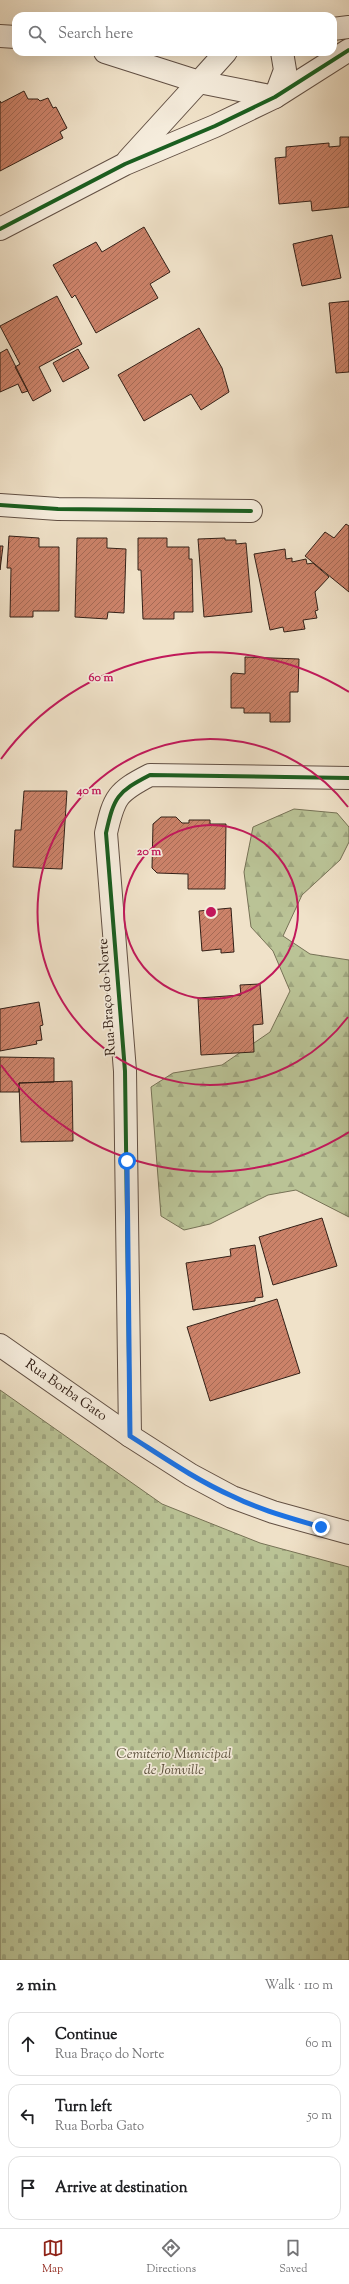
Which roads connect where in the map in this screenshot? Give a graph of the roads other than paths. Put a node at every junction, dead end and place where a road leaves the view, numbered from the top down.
1 (349, 27) edge
2 (337, 28) edge
3 (0, 36) edge
4 (12, 37) edge
5 (349, 50) edge
6 (118, 56) edge
7 (222, 56) edge
8 (283, 56) edge
9 (199, 82) junction
10 (275, 97) junction
11 (125, 164) junction
12 (0, 229) edge
13 (0, 505) edge
14 (251, 511) dead end
15 (349, 778) edge
16 (0, 1345) edge
17 (130, 1436) junction
18 (349, 1534) edge

1 - 2 street
3 - 4 street
5 - 10 street
6 - 9 street
7 - 9 street
8 - 10 street
9 - 10 street
9 - 11 street
10 - 11 street
11 - 12 street
13 - 14 street
15 - 17 street, Rua Braço do Norte
16 - 17 street, Rua Borba Gato
17 - 18 street, Rua Borba Gato

